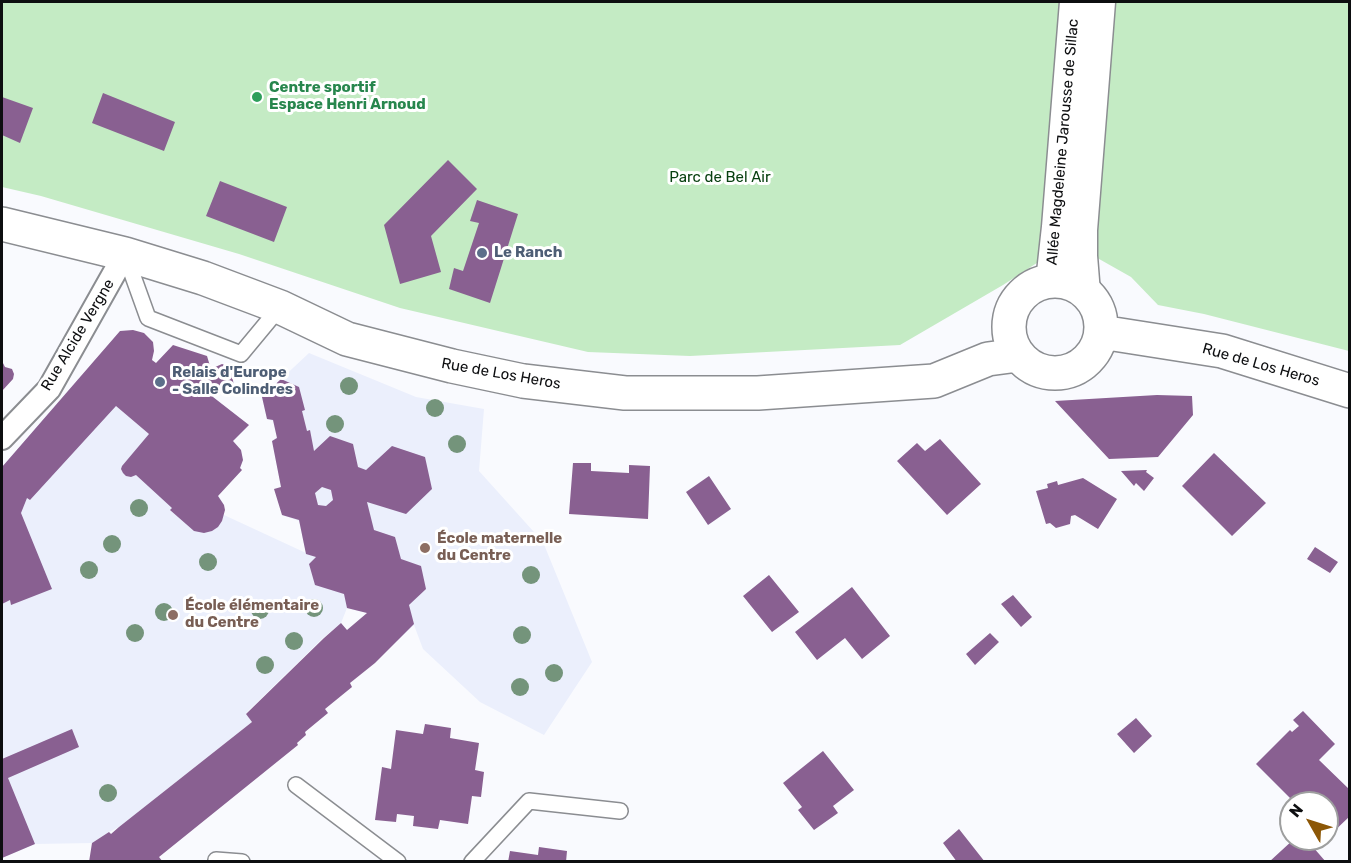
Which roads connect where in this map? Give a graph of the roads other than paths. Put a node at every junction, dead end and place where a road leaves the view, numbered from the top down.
1 (1075, 2) edge
2 (1100, 2) edge
3 (2, 224) edge
4 (125, 255) junction
5 (1051, 282) junction
6 (1085, 293) junction
7 (280, 307) junction
8 (1101, 332) junction
9 (1018, 355) junction
10 (1350, 391) edge
11 (2, 438) edge
12 (296, 785) dead end
13 (620, 811) dead end
14 (216, 860) dead end
15 (242, 861) edge
16 (398, 861) edge
17 (472, 861) edge

1 - 5 street, Allée Magdeleine Jarousse de Sillac
2 - 6 street, Allée Magdeleine Jarousse de Sillac
3 - 4 street, Rue de Los Heros
4 - 7 street, Rue de Los Heros
4 - 7 lane
4 - 11 street, Rue Alcide Vergne
5 - 6 street
5 - 9 street
6 - 8 street
7 - 9 street, Rue de Los Heros
8 - 9 street
8 - 10 street, Rue de Los Heros
12 - 16 lane
13 - 17 lane
14 - 15 lane

